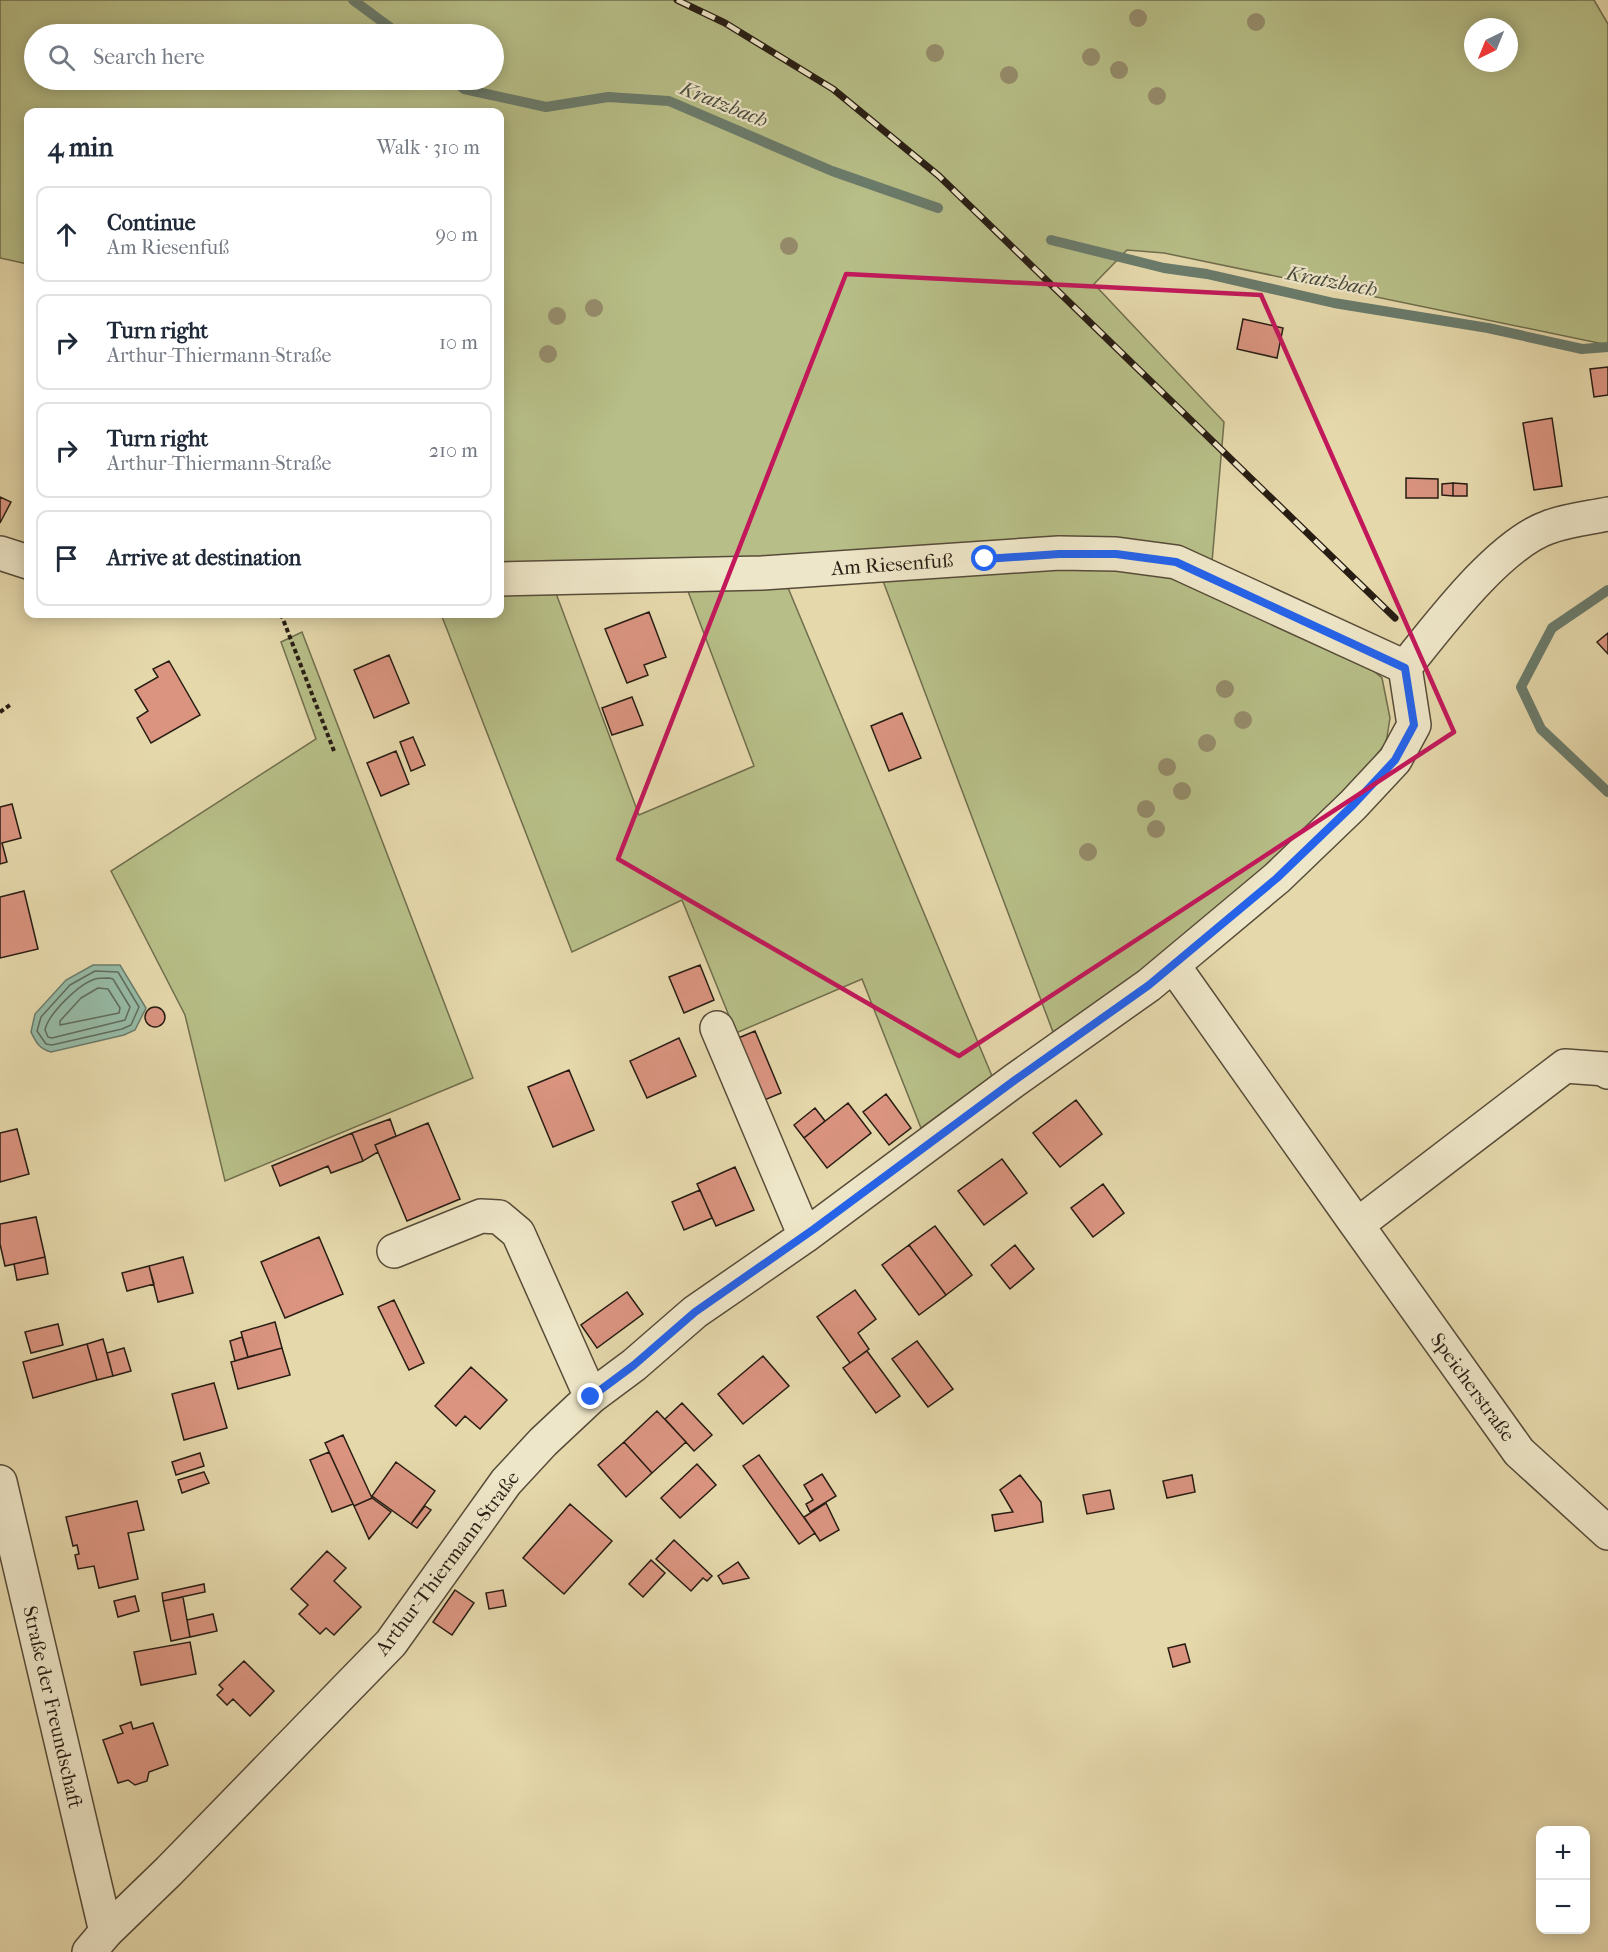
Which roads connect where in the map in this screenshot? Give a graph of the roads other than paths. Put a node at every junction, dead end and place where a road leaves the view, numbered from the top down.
1 (1608, 514) edge
2 (0, 553) edge
3 (24, 561) edge
4 (504, 579) edge
5 (1405, 668) junction
6 (1173, 965) junction
7 (717, 1028) dead end
8 (1608, 1072) edge
9 (1357, 1225) junction
10 (805, 1236) junction
11 (394, 1251) dead end
12 (591, 1397) junction
13 (0, 1482) edge
14 (1608, 1533) edge
15 (98, 1942) edge

1 - 5 street
2 - 3 street
4 - 5 street, Am Riesenfuß
5 - 6 street, Arthur-Thiermann-Straße
6 - 9 street, Speicherstraße
6 - 10 street, Arthur-Thiermann-Straße
7 - 10 street
8 - 9 street
9 - 14 street, Speicherstraße
10 - 12 street, Arthur-Thiermann-Straße
11 - 12 street
12 - 15 street, Arthur-Thiermann-Straße
13 - 15 street, Straße der Freundschaft

